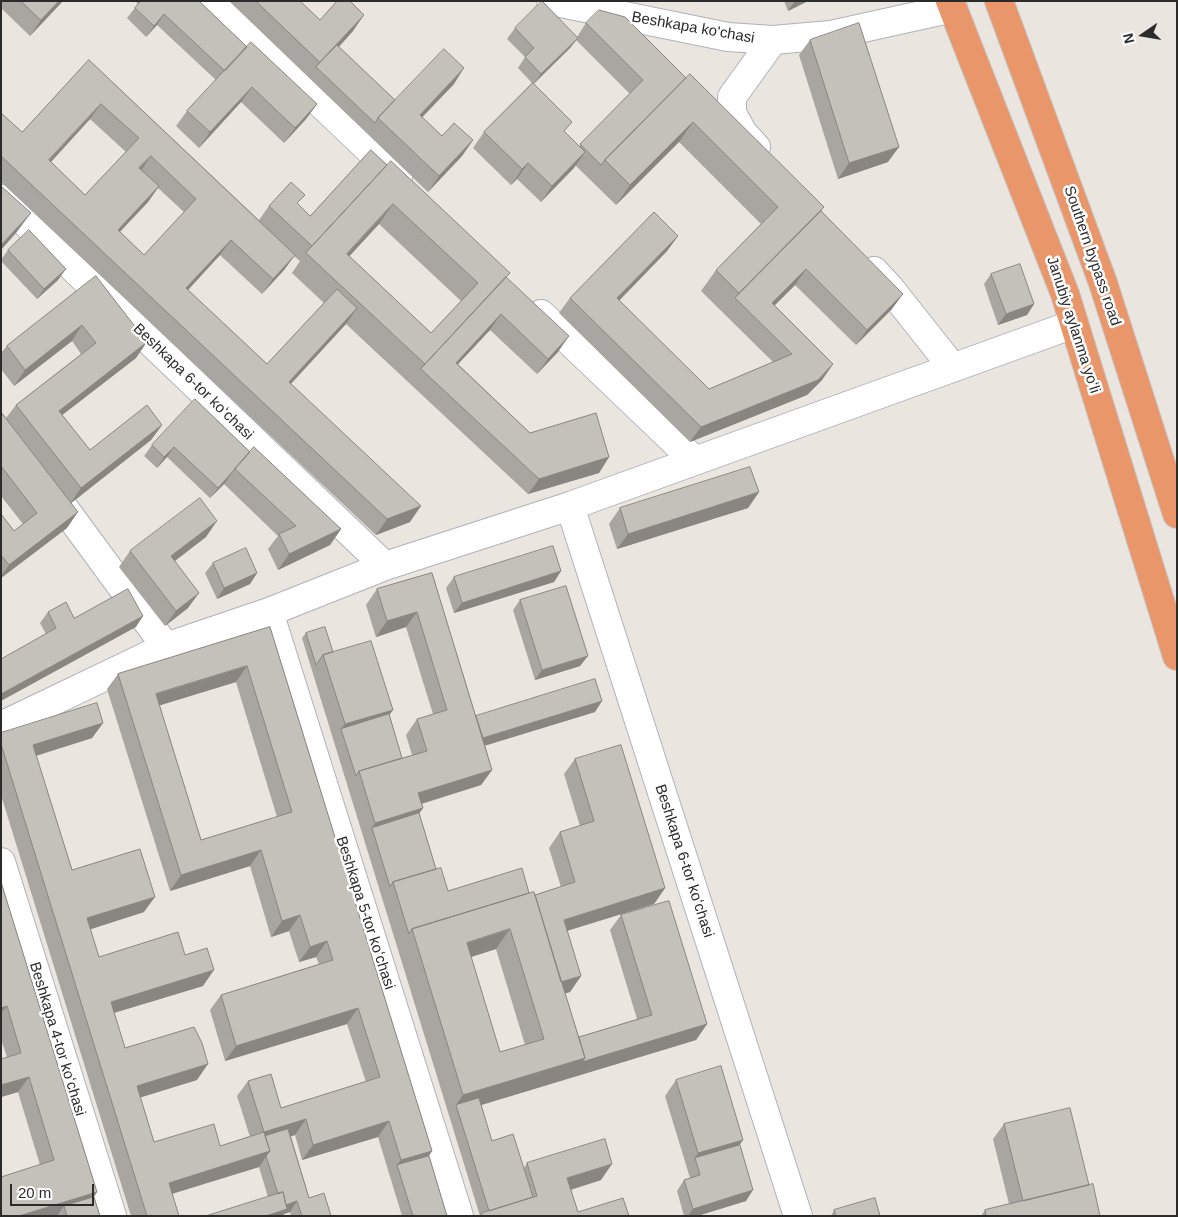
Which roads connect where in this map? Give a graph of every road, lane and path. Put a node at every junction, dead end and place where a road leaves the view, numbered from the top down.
1 (213, 1) edge
2 (551, 1) edge
3 (1006, 3) edge
4 (952, 5) edge
5 (773, 40) junction
6 (775, 169) edge
7 (414, 192) edge
8 (1, 198) edge
9 (856, 252) edge
10 (522, 296) edge
11 (1074, 324) junction
12 (953, 368) junction
13 (695, 461) junction
14 (37, 471) edge
15 (570, 506) junction
16 (1177, 514) edge
17 (385, 566) junction
18 (270, 612) junction
19 (166, 647) junction
20 (1177, 656) edge
21 (1, 726) edge
22 (1, 862) edge
23 (112, 1216) edge
24 (460, 1216) edge
25 (798, 1216) edge

1 - 7 street
2 - 5 street, Beshkapa ko'chasi
3 - 16 highway, Southern bypass road
4 - 5 street, Beshkapa ko'chasi
4 - 11 highway, Janubiy aylanma yoʻli
5 - 6 street
8 - 17 street, Beshkapa 6-tor koʻchasi
9 - 12 street
10 - 13 street
11 - 12 street
11 - 20 highway, Janubiy aylanma yoʻli
12 - 13 street
13 - 15 street
14 - 19 street
15 - 17 street
15 - 25 street, Beshkapa 6-tor koʻchasi
17 - 18 street
18 - 19 street
18 - 24 street, Beshkapa 5-tor koʻchasi
19 - 21 street
22 - 23 street, Beshkapa 4-tor koʻchasi

